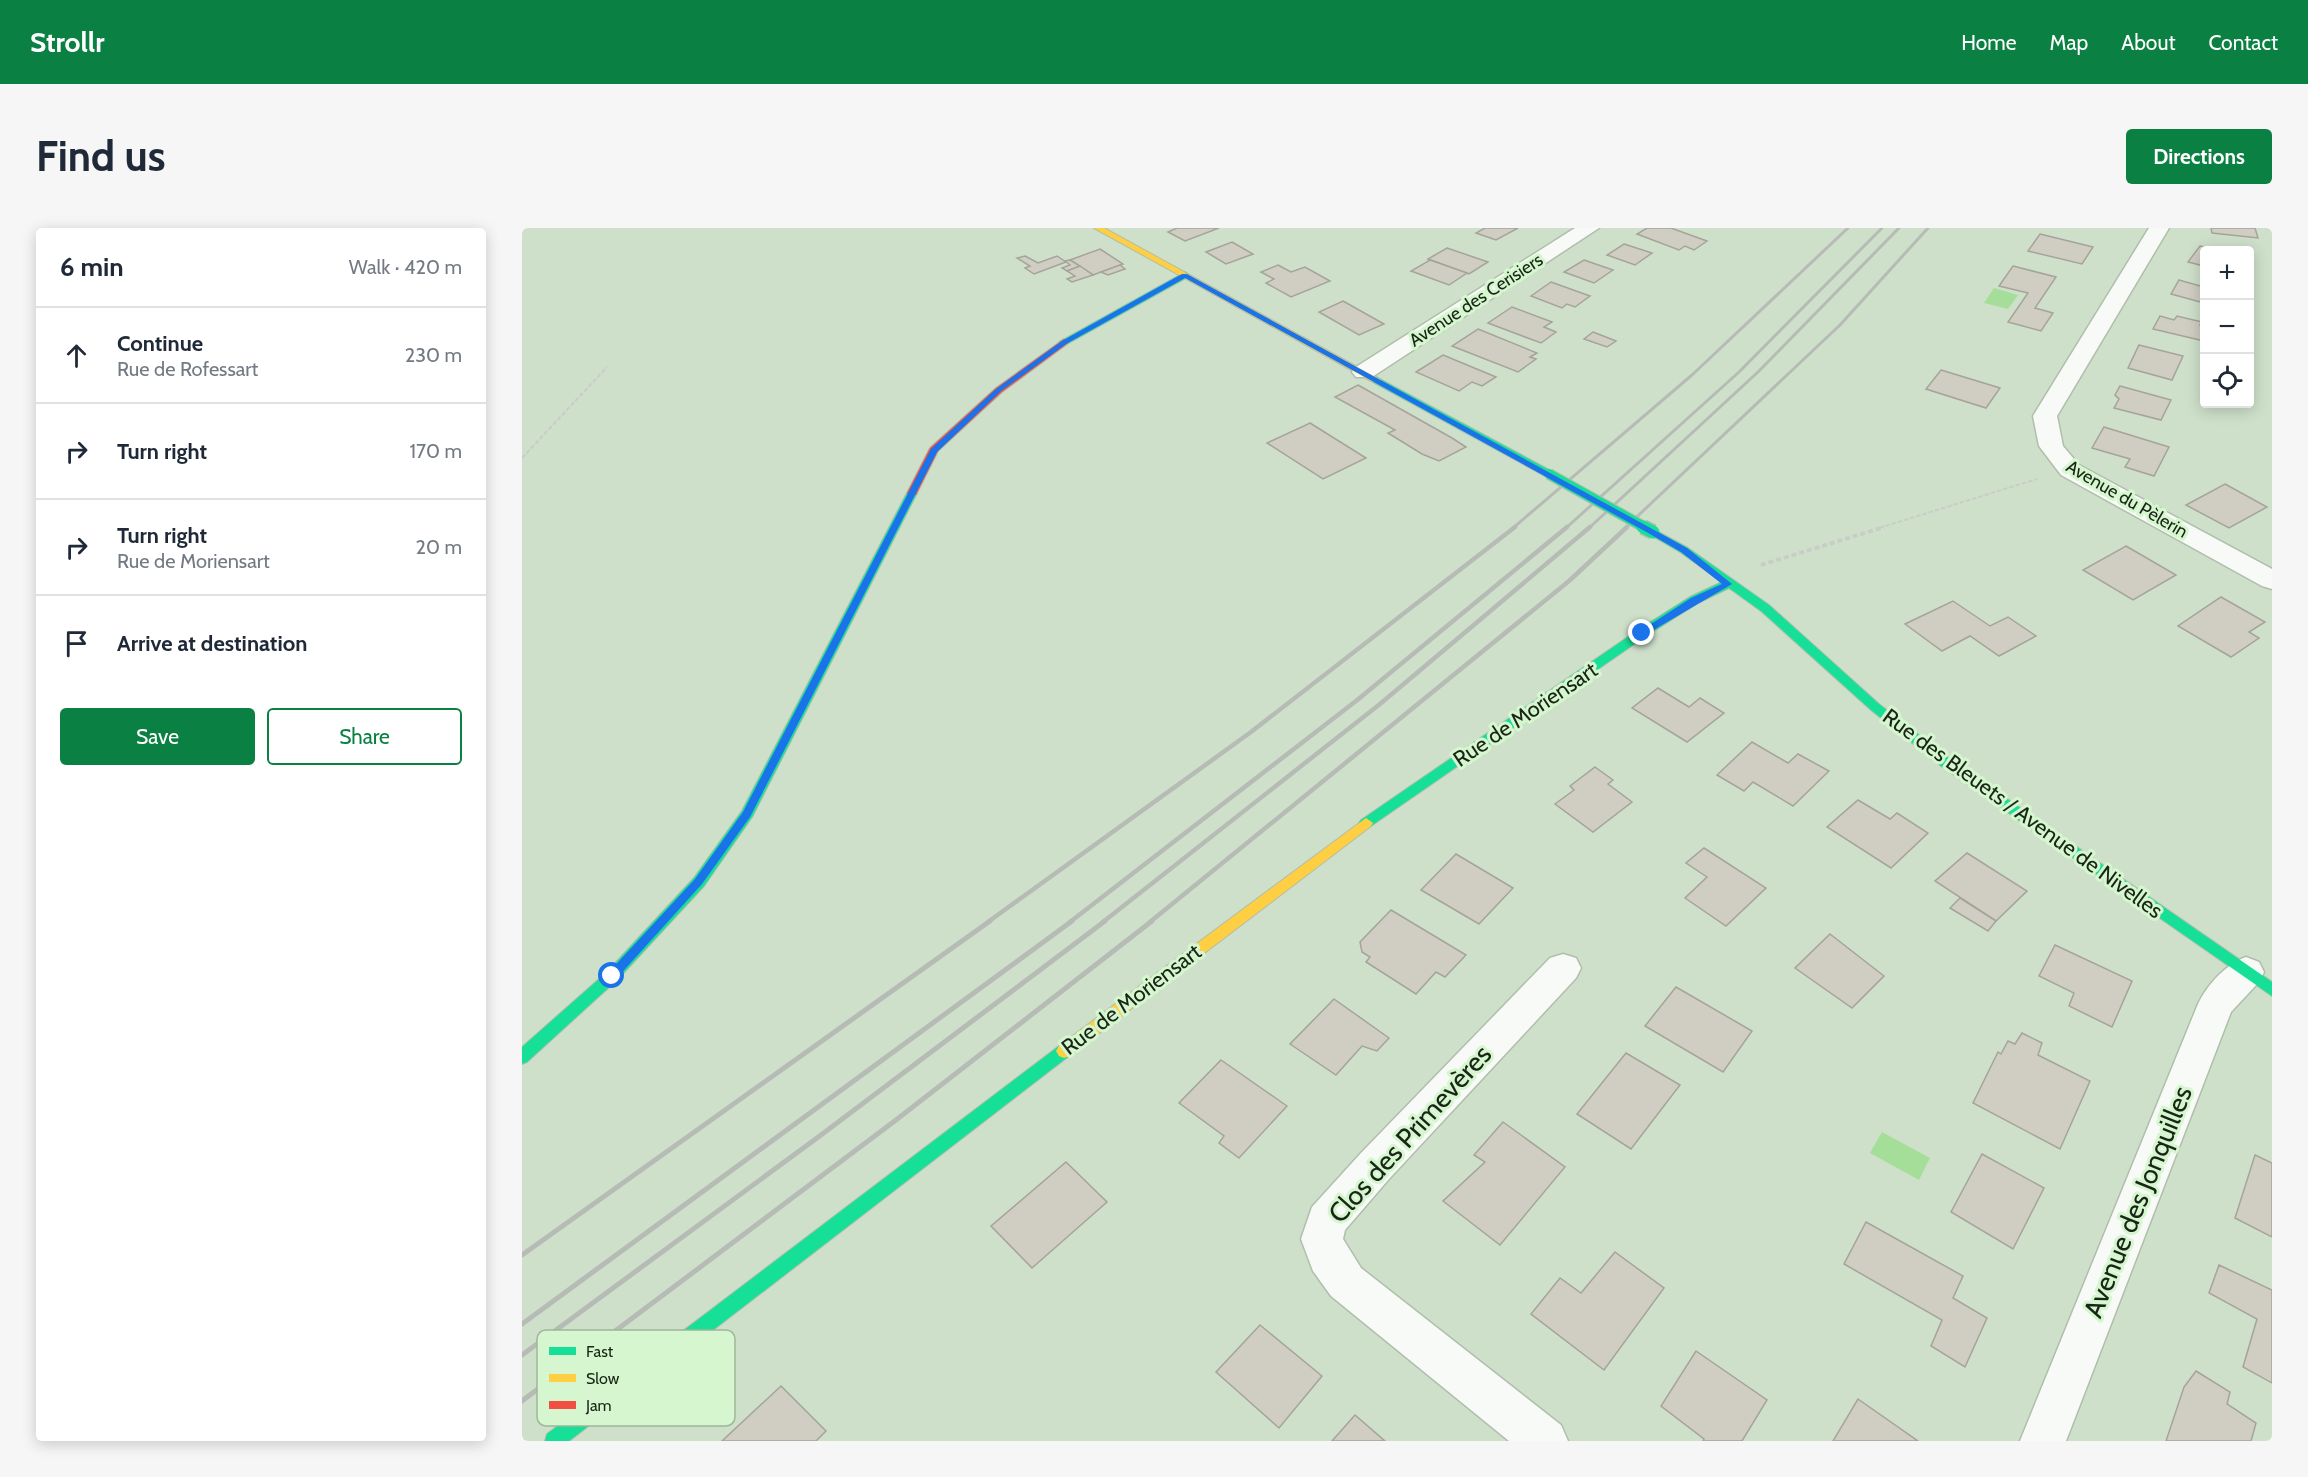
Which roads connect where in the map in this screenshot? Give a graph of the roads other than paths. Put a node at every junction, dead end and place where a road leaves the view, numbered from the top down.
1 (1098, 228) edge
2 (1589, 228) edge
3 (2159, 228) edge
4 (1185, 276) junction
5 (1364, 372) junction
6 (2272, 580) edge
7 (1728, 584) junction
8 (1563, 968) dead end
9 (2259, 981) edge
10 (522, 1057) edge
11 (699, 1330) edge
12 (574, 1426) edge
13 (554, 1441) edge
14 (1545, 1441) edge
15 (2043, 1441) edge

1 - 4 street, Rue des Bleuets / Avenue de Nivelles
2 - 5 street, Avenue des Cerisiers
3 - 6 street, Avenue du Pèlerin
4 - 5 street, Rue des Bleuets / Avenue de Nivelles
4 - 10 street
5 - 7 street, Rue des Bleuets / Avenue de Nivelles, bridge
7 - 9 street, Rue des Bleuets / Avenue de Nivelles
7 - 11 street, Rue de Moriensart
8 - 14 street, Clos des Primevères
9 - 15 street, Avenue des Jonquilles
12 - 13 street, Rue de Moriensart

